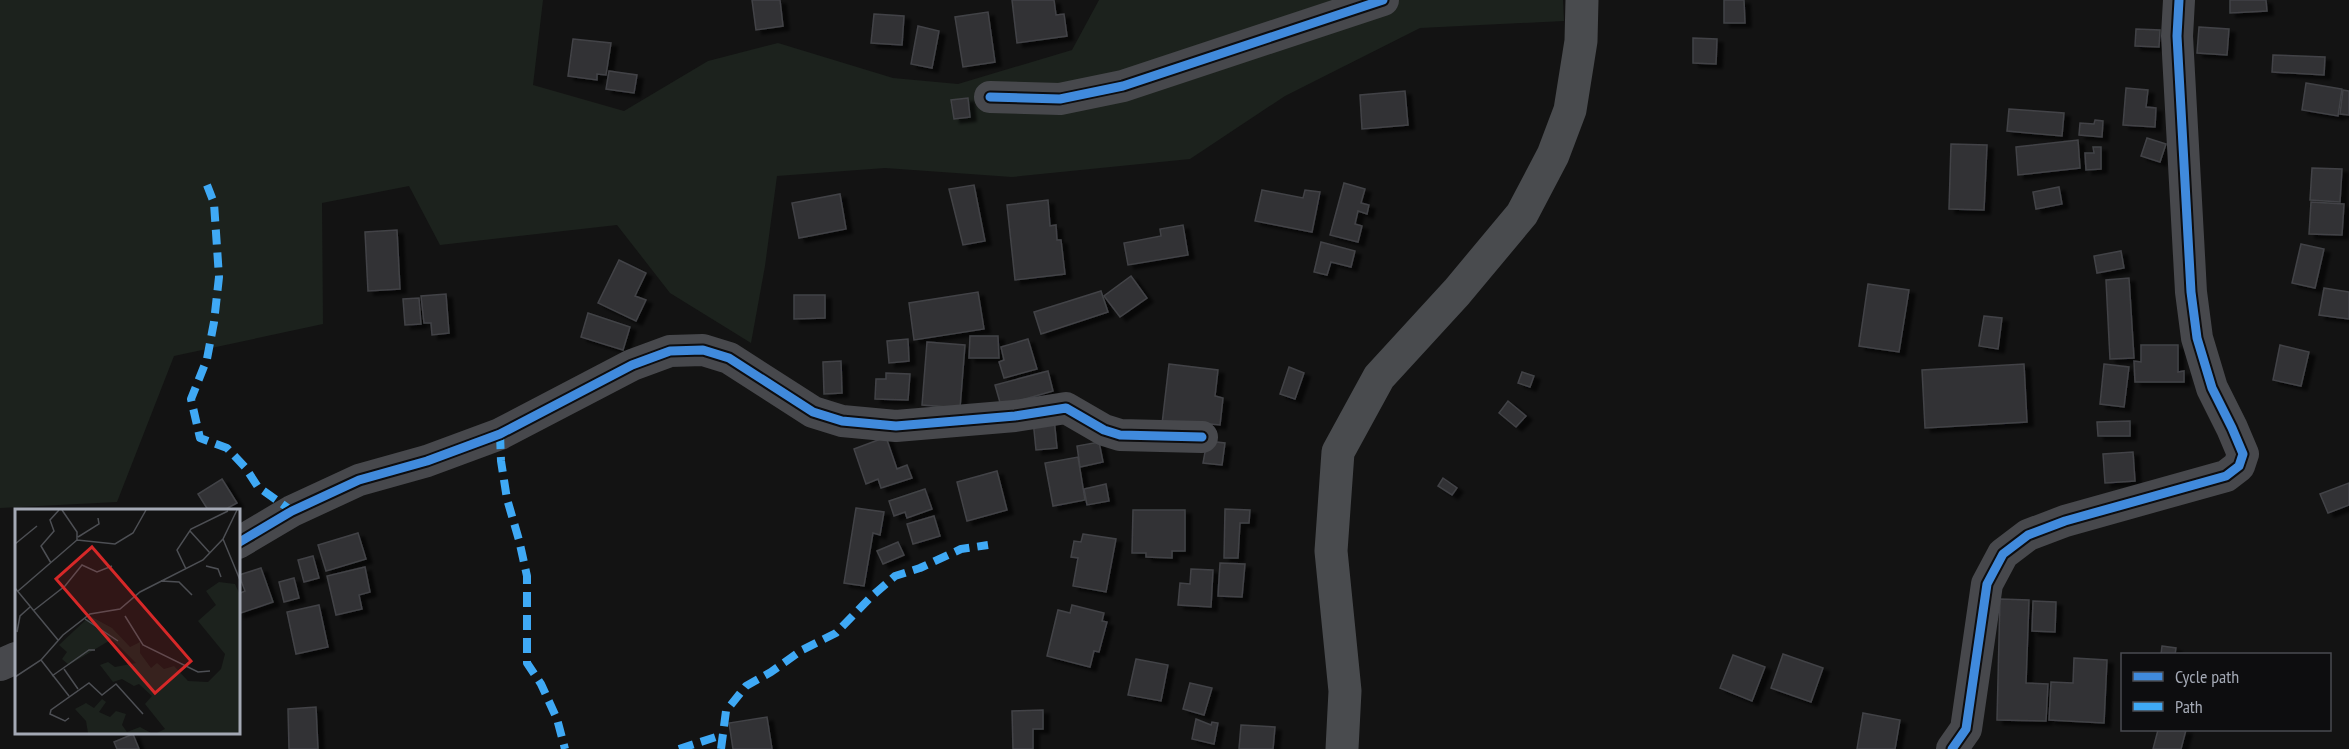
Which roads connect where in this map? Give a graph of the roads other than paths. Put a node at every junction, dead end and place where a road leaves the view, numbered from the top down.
1 (1383, 0) edge
2 (1582, 0) edge
3 (2179, 0) edge
4 (990, 96) dead end
5 (1202, 437) dead end
6 (240, 542) edge
7 (15, 658) edge
8 (0, 665) edge
9 (1342, 749) edge
10 (1952, 749) edge

1 - 4 street
2 - 9 main road
3 - 10 street
5 - 6 street
7 - 8 street

